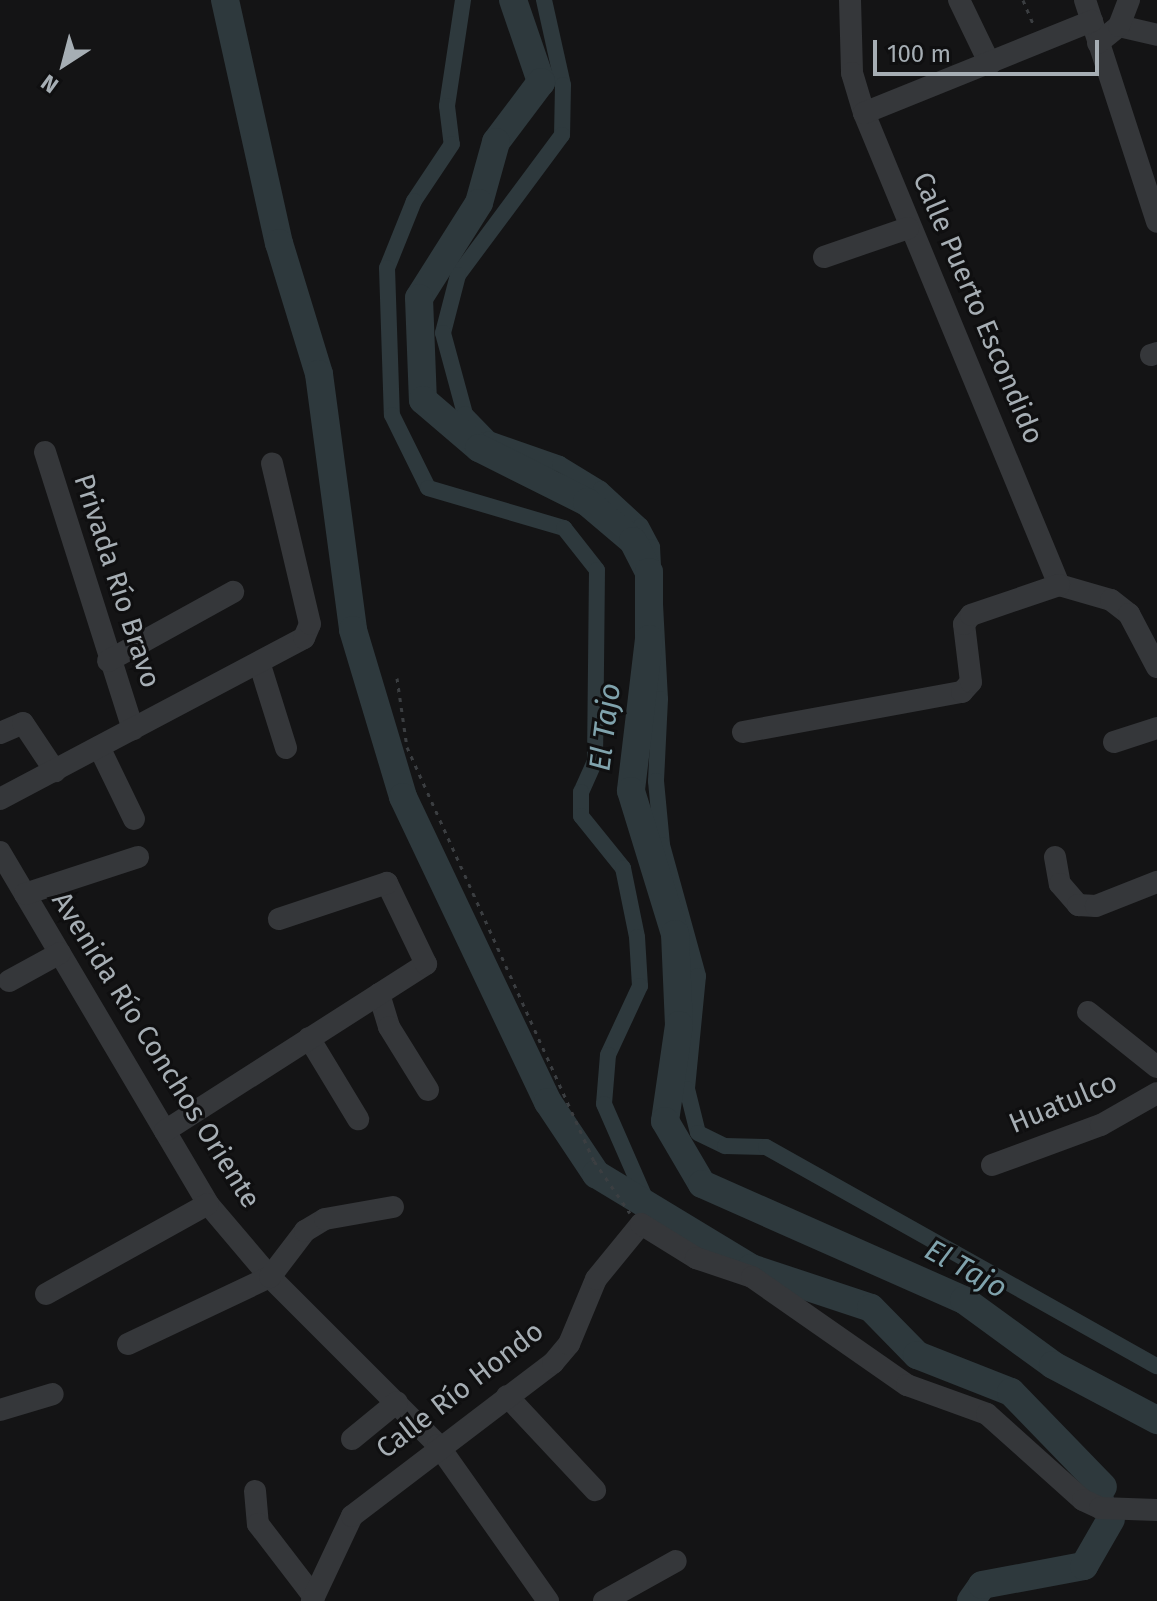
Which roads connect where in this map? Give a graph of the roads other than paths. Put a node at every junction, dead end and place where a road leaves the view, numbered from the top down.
1 (850, 0) edge
2 (959, 0) edge
3 (1129, 0) edge
4 (1092, 21) edge
5 (1119, 26) junction
6 (1157, 35) edge
7 (990, 64) junction
8 (864, 113) junction
9 (1157, 222) edge
10 (908, 228) junction
11 (824, 257) dead end
12 (45, 452) dead end
13 (272, 463) dead end
14 (1059, 585) junction
15 (233, 592) dead end
16 (108, 661) junction
17 (260, 665) junction
18 (1157, 667) edge
19 (1157, 728) edge
20 (133, 729) junction
21 (743, 732) dead end
22 (0, 733) edge
23 (1114, 742) dead end
24 (99, 747) junction
25 (286, 748) dead end
26 (55, 771) junction
27 (0, 799) edge
28 (134, 819) dead end
29 (0, 852) edge
30 (138, 857) dead end
31 (1055, 857) dead end
32 (6, 877) edge
33 (1157, 882) edge
34 (25, 894) junction
35 (279, 919) dead end
36 (60, 953) junction
37 (9, 981) dead end
38 (379, 994) junction
39 (1088, 1012) dead end
40 (309, 1038) junction
41 (1157, 1067) edge
42 (428, 1090) dead end
43 (1157, 1093) edge
44 (358, 1119) dead end
45 (165, 1131) junction
46 (992, 1165) dead end
47 (208, 1204) junction
48 (393, 1207) dead end
49 (270, 1277) junction
50 (46, 1294) dead end
51 (128, 1344) dead end
52 (53, 1394) dead end
53 (507, 1396) junction
54 (397, 1402) junction
55 (0, 1410) edge
56 (352, 1439) dead end
57 (438, 1445) junction
58 (595, 1490) dead end
59 (255, 1491) dead end
60 (1157, 1510) edge
61 (676, 1561) dead end
62 (313, 1599) edge
63 (548, 1601) edge
64 (604, 1601) edge

1 - 8 street, Calle Puerto Escondido
2 - 7 street
3 - 5 street
4 - 5 street
4 - 7 street
4 - 9 street
5 - 6 street
7 - 8 street
8 - 10 street, Calle Puerto Escondido
10 - 11 street
10 - 14 street, Calle Puerto Escondido
12 - 16 street, Privada Río Bravo
13 - 17 street, Privada Río Bravo
14 - 18 street
14 - 21 street
15 - 16 street
16 - 20 street, Privada Río Bravo
17 - 20 street, Privada Río Bravo
17 - 25 street
19 - 23 street
20 - 24 street, Privada Río Bravo
22 - 26 street
24 - 26 street, Privada Río Bravo
24 - 28 street
26 - 27 street, Privada Río Bravo
29 - 32 street, Avenida Río Conchos Oriente
30 - 34 street
31 - 33 street
32 - 34 street, Avenida Río Conchos Oriente
34 - 36 street, Avenida Río Conchos Oriente
35 - 38 street
36 - 37 street
36 - 45 street, Avenida Río Conchos Oriente
38 - 40 street
38 - 42 street
39 - 41 street
40 - 44 street
40 - 45 street
43 - 46 street, Huatulco
45 - 47 street, Avenida Río Conchos Oriente
47 - 49 street, Avenida Río Conchos Oriente
47 - 50 street
48 - 49 street
49 - 51 street
49 - 54 street, Avenida Río Conchos Oriente
52 - 55 street
53 - 57 street, Calle Río Hondo
53 - 58 street
53 - 60 street, Calle Río Hondo
54 - 56 street
54 - 57 street, Avenida Río Conchos Oriente
57 - 62 street, Calle Río Hondo
57 - 63 street, Avenida Río Conchos Oriente
59 - 62 street
61 - 64 street

